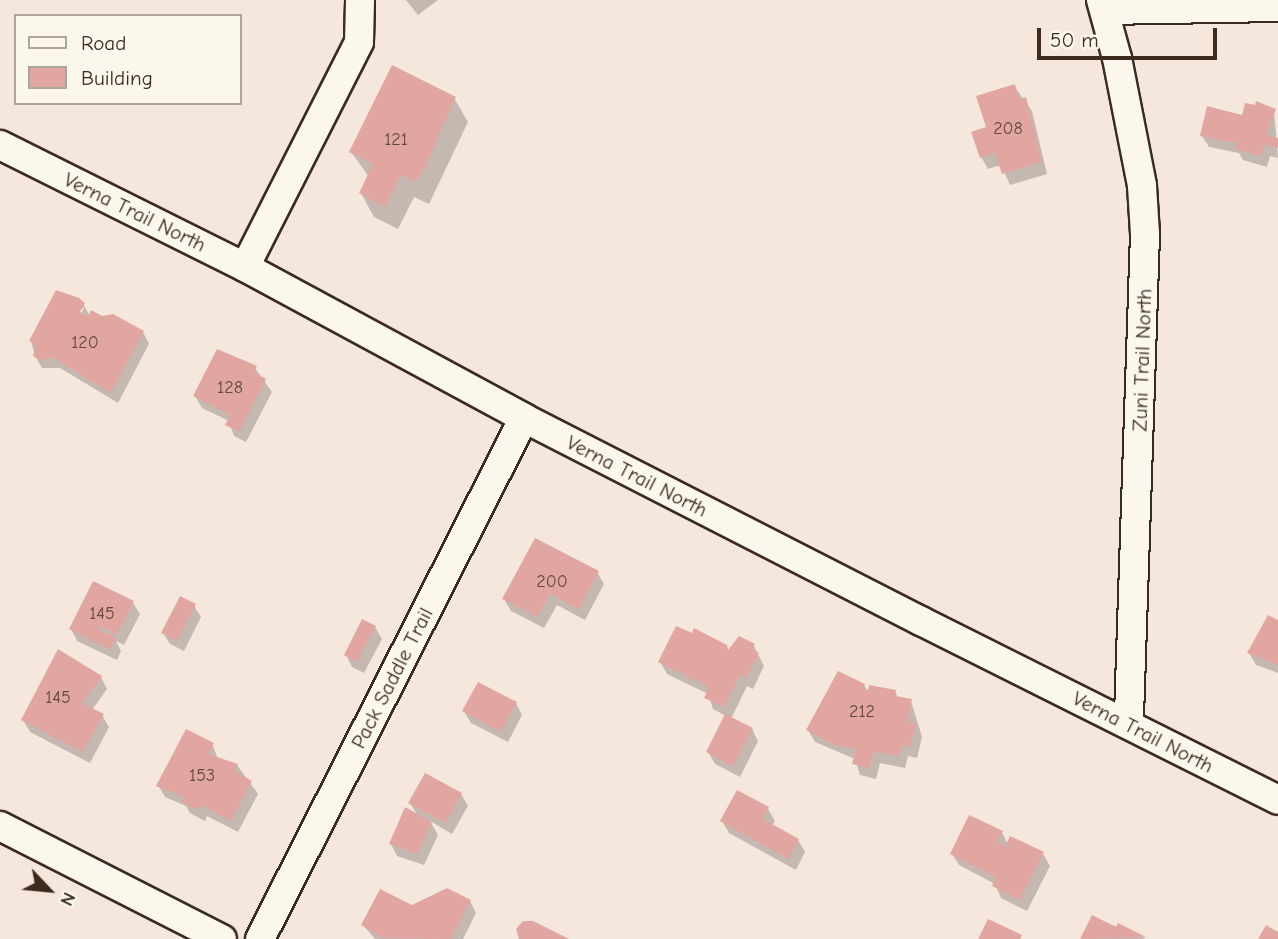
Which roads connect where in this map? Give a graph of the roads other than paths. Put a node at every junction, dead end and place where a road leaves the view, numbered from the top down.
1 (360, 0) edge
2 (1103, 5) edge
3 (1278, 7) edge
4 (0, 145) edge
5 (245, 267) junction
6 (524, 418) junction
7 (1129, 724) junction
8 (1278, 800) edge
9 (0, 826) edge
10 (222, 939) edge
11 (260, 939) edge

1 - 5 street
2 - 3 street
2 - 7 street, Zuni Trail North
4 - 5 street, Verna Trail North
5 - 6 street, Verna Trail North
6 - 7 street, Verna Trail North
6 - 11 street, Pack Saddle Trail
7 - 8 street, Verna Trail North
9 - 10 street

